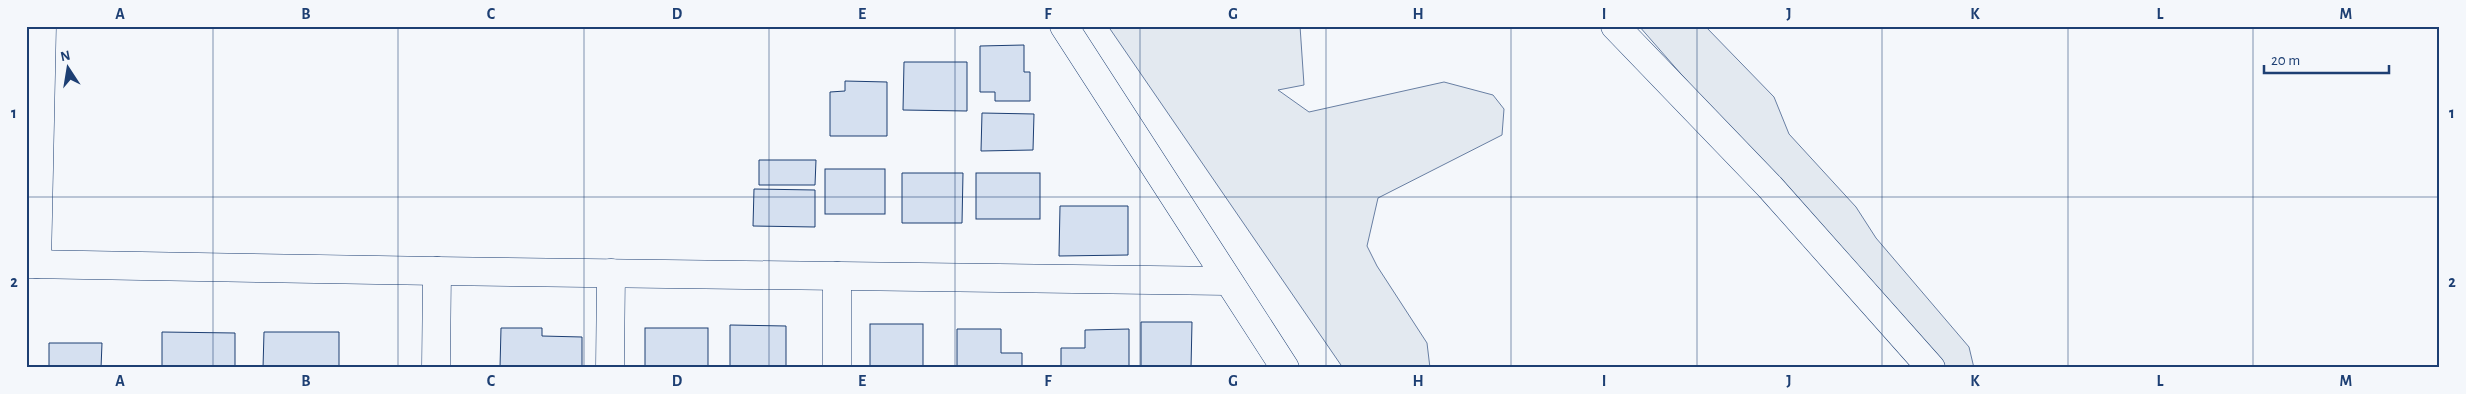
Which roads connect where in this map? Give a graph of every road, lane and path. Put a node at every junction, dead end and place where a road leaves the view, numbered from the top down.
1 (42, 26) edge
2 (1064, 26) edge
3 (1615, 26) edge
4 (32, 264) edge
5 (437, 272) junction
6 (611, 273) junction
7 (838, 276) junction
8 (1227, 281) junction
9 (436, 368) edge
10 (610, 368) edge
11 (837, 368) edge
12 (1284, 368) edge
13 (1931, 368) edge

1 - 4 street
2 - 8 street
3 - 13 street
4 - 5 street
5 - 6 street
5 - 9 street
6 - 7 street
6 - 10 street
7 - 8 street
7 - 11 street
8 - 12 street

